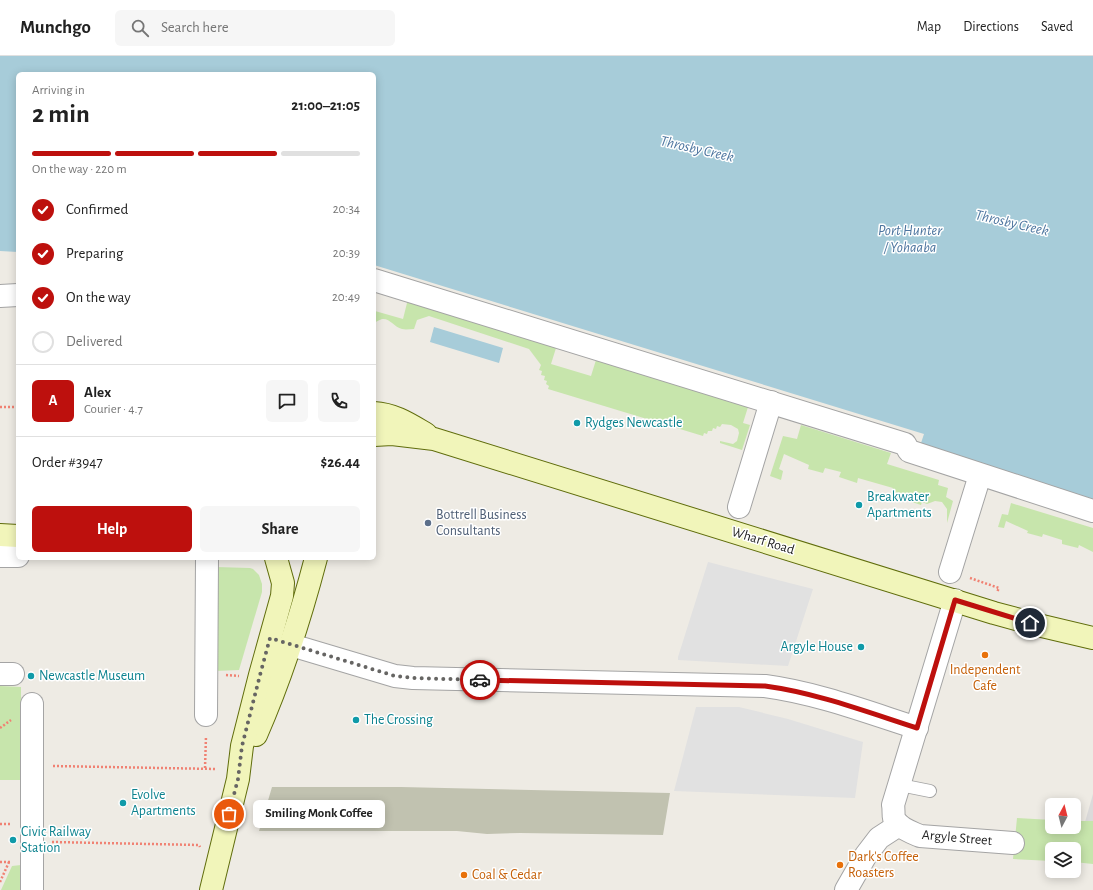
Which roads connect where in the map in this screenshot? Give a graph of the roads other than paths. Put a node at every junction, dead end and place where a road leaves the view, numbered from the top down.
1 (376, 281) edge
2 (16, 295) edge
3 (0, 296) edge
4 (771, 402) junction
5 (376, 413) edge
6 (376, 435) edge
7 (434, 439) junction
8 (980, 475) junction
9 (739, 507) dead end
10 (1093, 511) edge
11 (0, 536) edge
12 (16, 536) edge
13 (0, 556) edge
14 (16, 556) edge
15 (207, 560) edge
16 (277, 560) edge
17 (278, 560) edge
18 (314, 560) edge
19 (315, 560) edge
20 (950, 572) road end
21 (955, 600) junction
22 (270, 638) junction
23 (1093, 638) edge
24 (291, 645) junction
25 (32, 704) dead end
26 (206, 715) road end
27 (917, 728) junction
28 (238, 779) junction
29 (900, 785) junction
30 (930, 791) dead end
31 (899, 825) junction
32 (1013, 843) dead end
33 (32, 890) edge
34 (211, 890) edge
35 (846, 890) edge

1 - 4 street
2 - 3 street
4 - 8 street
4 - 9 street
5 - 7 main road
6 - 7 main road
7 - 21 main road, Wharf Road
8 - 10 street
8 - 20 street
11 - 12 main road
13 - 14 street
15 - 26 street
16 - 22 main road
17 - 18 main road
19 - 24 main road
21 - 23 main road, Wharf Road
21 - 27 street
22 - 24 main road
22 - 28 main road
24 - 27 street
24 - 28 main road
25 - 33 street
27 - 29 street
28 - 34 main road
29 - 30 lane
29 - 31 street
31 - 32 street, Argyle Street
31 - 35 street

